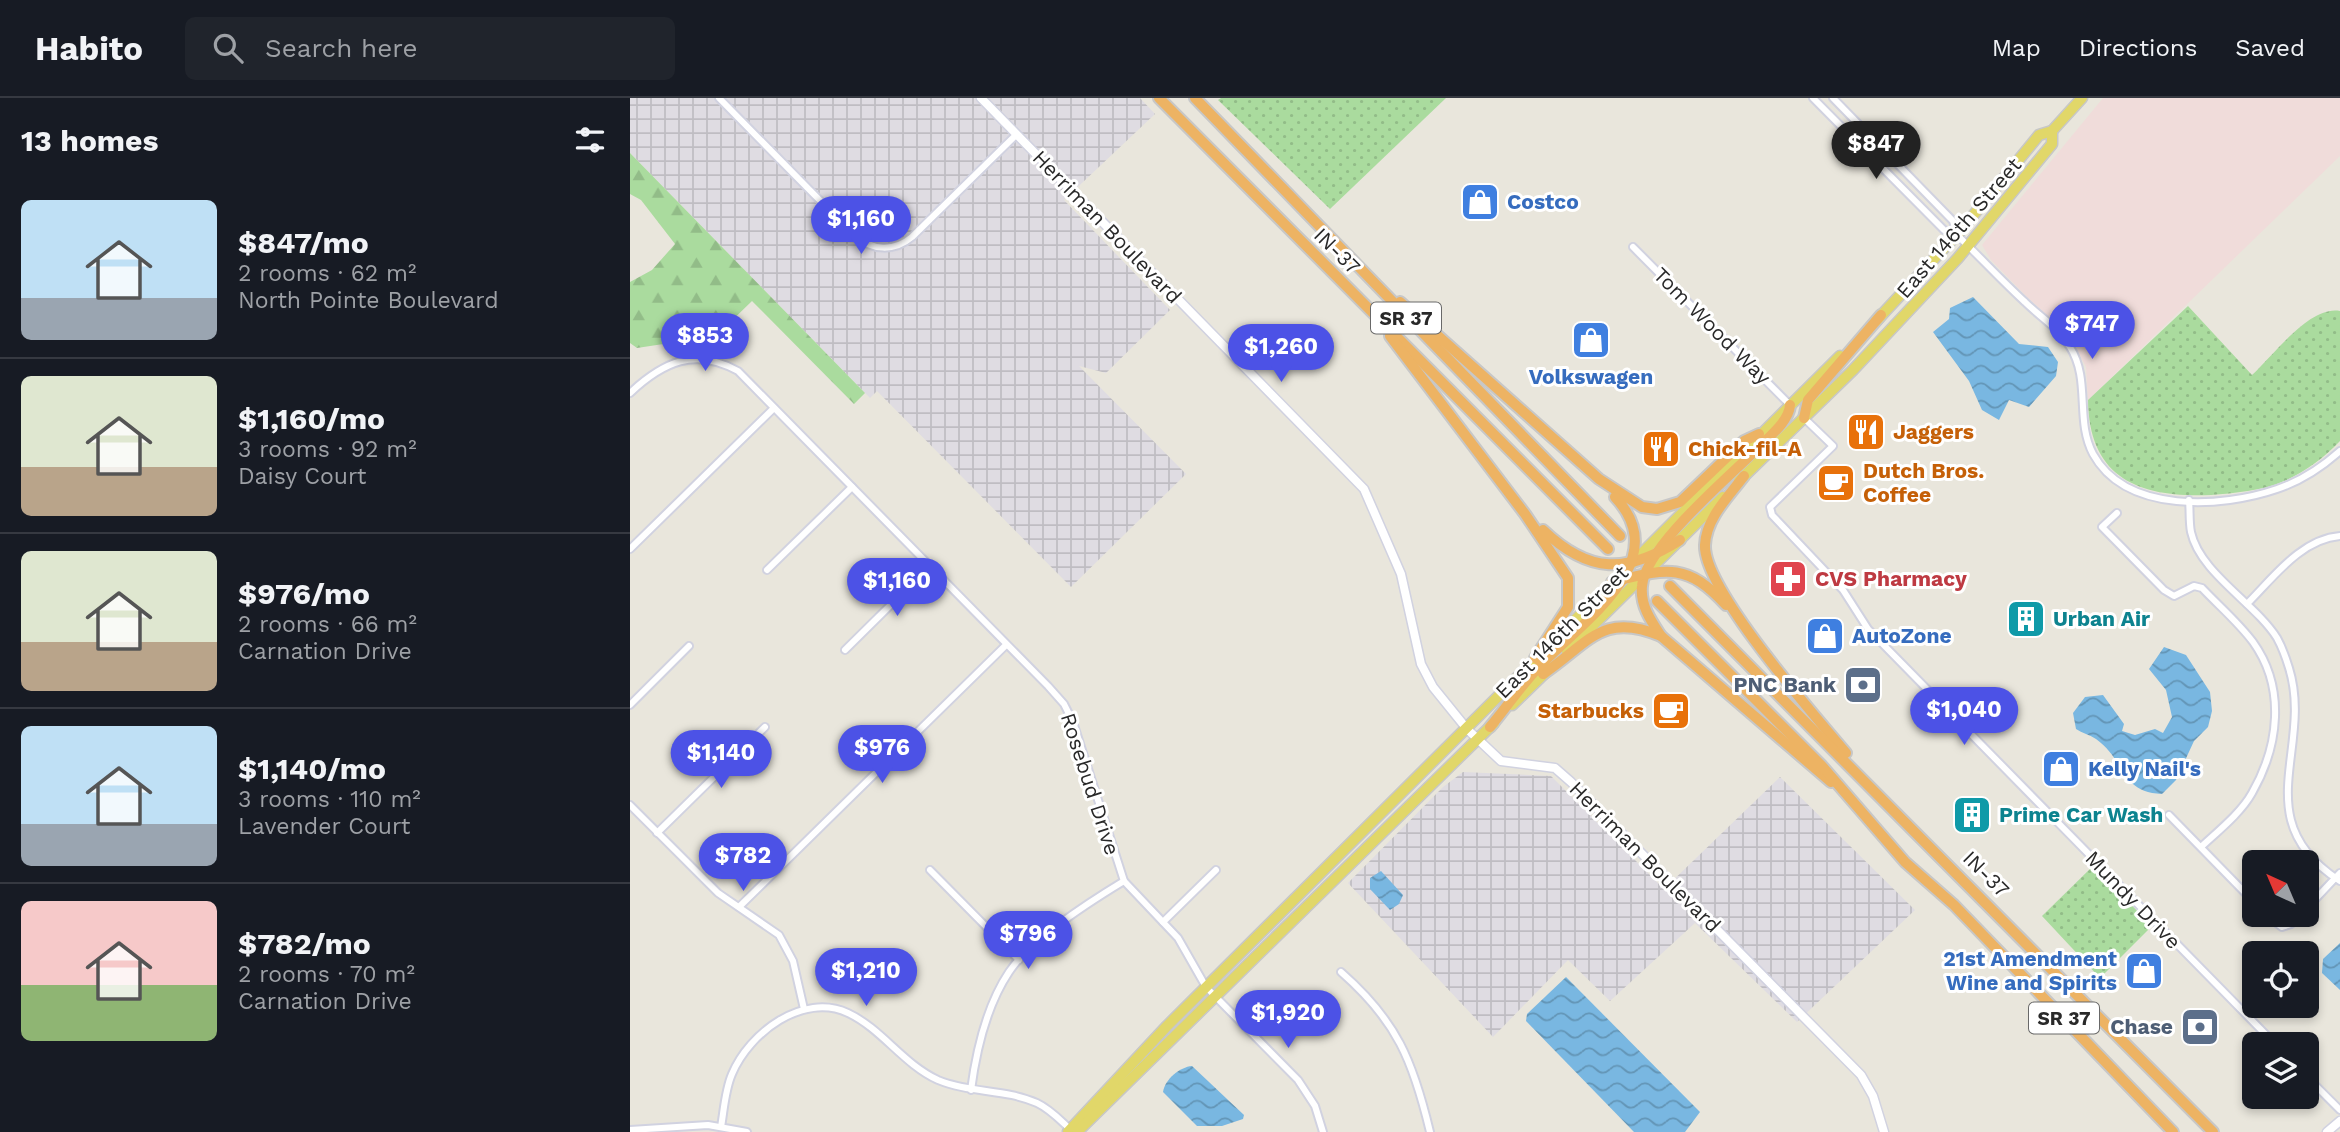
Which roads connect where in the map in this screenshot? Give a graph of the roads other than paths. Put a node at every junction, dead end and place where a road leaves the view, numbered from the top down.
1 (719, 98) edge
2 (981, 98) edge
3 (1159, 98) edge
4 (1195, 98) edge
5 (1813, 98) edge
6 (1833, 98) edge
7 (2082, 98) edge
8 (2052, 131) junction
9 (1017, 134) junction
10 (1957, 235) junction
11 (1969, 246) junction
12 (1633, 247) dead end
13 (1359, 265) junction
14 (1881, 315) junction
15 (1378, 320) junction
16 (630, 393) edge
17 (1790, 405) junction
18 (775, 408) junction
19 (1804, 418) junction
20 (1759, 434) junction
21 (2340, 451) edge
22 (1744, 476) junction
23 (1598, 479) junction
24 (852, 487) junction
25 (2189, 500) junction
26 (2117, 513) dead end
27 (1525, 514) junction
28 (1620, 536) dead end
29 (2340, 536) edge
30 (1680, 540) junction
31 (630, 549) edge
32 (1608, 549) dead end
33 (1654, 555) junction
34 (1632, 563) junction
35 (930, 566) junction
36 (767, 570) dead end
37 (1644, 575) junction
38 (1623, 580) junction
39 (1612, 583) junction
40 (1670, 586) dead end
41 (1657, 601) dead end
42 (2247, 604) junction
43 (1749, 631) junction
44 (1661, 636) junction
45 (1006, 645) junction
46 (689, 646) dead end
47 (845, 650) dead end
48 (1535, 658) junction
49 (1543, 674) junction
50 (630, 705) edge
51 (765, 727) dead end
52 (1490, 727) junction
53 (1467, 729) junction
54 (1476, 740) junction
55 (1861, 776) junction
56 (1842, 790) junction
57 (630, 805) edge
58 (2169, 815) dead end
59 (657, 833) junction
60 (2201, 847) junction
61 (929, 870) dead end
62 (1216, 870) dead end
63 (2339, 878) edge
64 (1124, 881) junction
65 (2242, 890) edge
66 (2319, 897) edge
67 (739, 907) junction
68 (1163, 922) junction
69 (1019, 960) junction
70 (1340, 972) dead end
71 (1211, 992) junction
72 (804, 1009) junction
73 (2263, 1032) edge
74 (2150, 1069) junction
75 (2319, 1089) edge
76 (971, 1090) junction
77 (2340, 1110) edge
78 (2340, 1121) edge
79 (721, 1127) junction
80 (630, 1130) edge
81 (1072, 1131) edge
82 (747, 1132) edge
83 (1324, 1132) edge
84 (1430, 1132) edge
85 (1884, 1132) edge
86 (2172, 1132) edge
87 (2213, 1132) edge
88 (2223, 1132) edge
89 (2327, 1132) edge

1 - 9 street
2 - 9 street, Herriman Boulevard
3 - 15 highway, IN-37 / SR 37
4 - 13 highway, IN-37 / SR 37
5 - 10 street
6 - 10 street
7 - 8 main road, East 146th Street
8 - 10 main road, East 146th Street
8 - 11 main road, East 146th Street
9 - 53 street, Herriman Boulevard
10 - 11 street
10 - 14 main road, East 146th Street
11 - 19 main road, East 146th Street
11 - 25 street
12 - 17 street, Tom Wood Way
13 - 23 highway
13 - 28 highway, IN-37 / SR 37
14 - 17 main road, East 146th Street
14 - 19 highway
15 - 27 highway
15 - 32 highway, IN-37 / SR 37
16 - 18 street, Rosebud Drive
17 - 20 main road, East 146th Street
17 - 33 highway
18 - 24 street, Rosebud Drive
18 - 31 street
19 - 22 main road, East 146th Street
19 - 73 street, Mundy Drive
20 - 23 highway
20 - 34 main road, East 146th Street
21 - 25 street
22 - 30 main road, East 146th Street
22 - 43 highway
23 - 34 highway
24 - 35 street, Rosebud Drive
24 - 36 street
25 - 42 street
26 - 60 street
27 - 34 highway
27 - 48 highway
29 - 42 street
30 - 33 highway
30 - 37 main road, East 146th Street
33 - 34 highway
33 - 37 highway
34 - 38 highway
34 - 39 main road, East 146th Street
35 - 45 street, Rosebud Drive
35 - 47 street
37 - 38 highway
37 - 43 highway
37 - 44 highway
37 - 49 main road, East 146th Street
38 - 39 highway
38 - 52 highway
39 - 48 main road, East 146th Street
40 - 55 highway, IN-37 / SR 37
41 - 56 highway, SR 37
42 - 63 street
43 - 55 highway
44 - 49 highway
44 - 56 highway
45 - 64 street, Rosebud Drive
45 - 67 street
46 - 50 street
48 - 53 main road, East 146th Street
49 - 52 main road, East 146th Street
51 - 59 street
52 - 54 main road, East 146th Street
53 - 54 street, Herriman Boulevard
53 - 71 main road, East 146th Street
54 - 71 main road, East 146th Street
54 - 85 street, Herriman Boulevard
55 - 74 highway, IN-37 / SR 37
56 - 86 highway, SR 37
57 - 59 street
58 - 60 street
59 - 67 street
60 - 65 street
61 - 69 street
62 - 68 street
63 - 66 street
64 - 68 street, Rosebud Drive
64 - 69 street
67 - 72 street
68 - 71 street, Rosebud Drive
69 - 76 street
70 - 84 street
71 - 81 main road, East 146th Street
71 - 83 street, Rosebud Drive
72 - 76 street
72 - 79 street
74 - 87 highway, IN-37 / SR 37
74 - 88 highway
75 - 77 street
76 - 81 street
78 - 89 street
79 - 80 street
79 - 82 street

